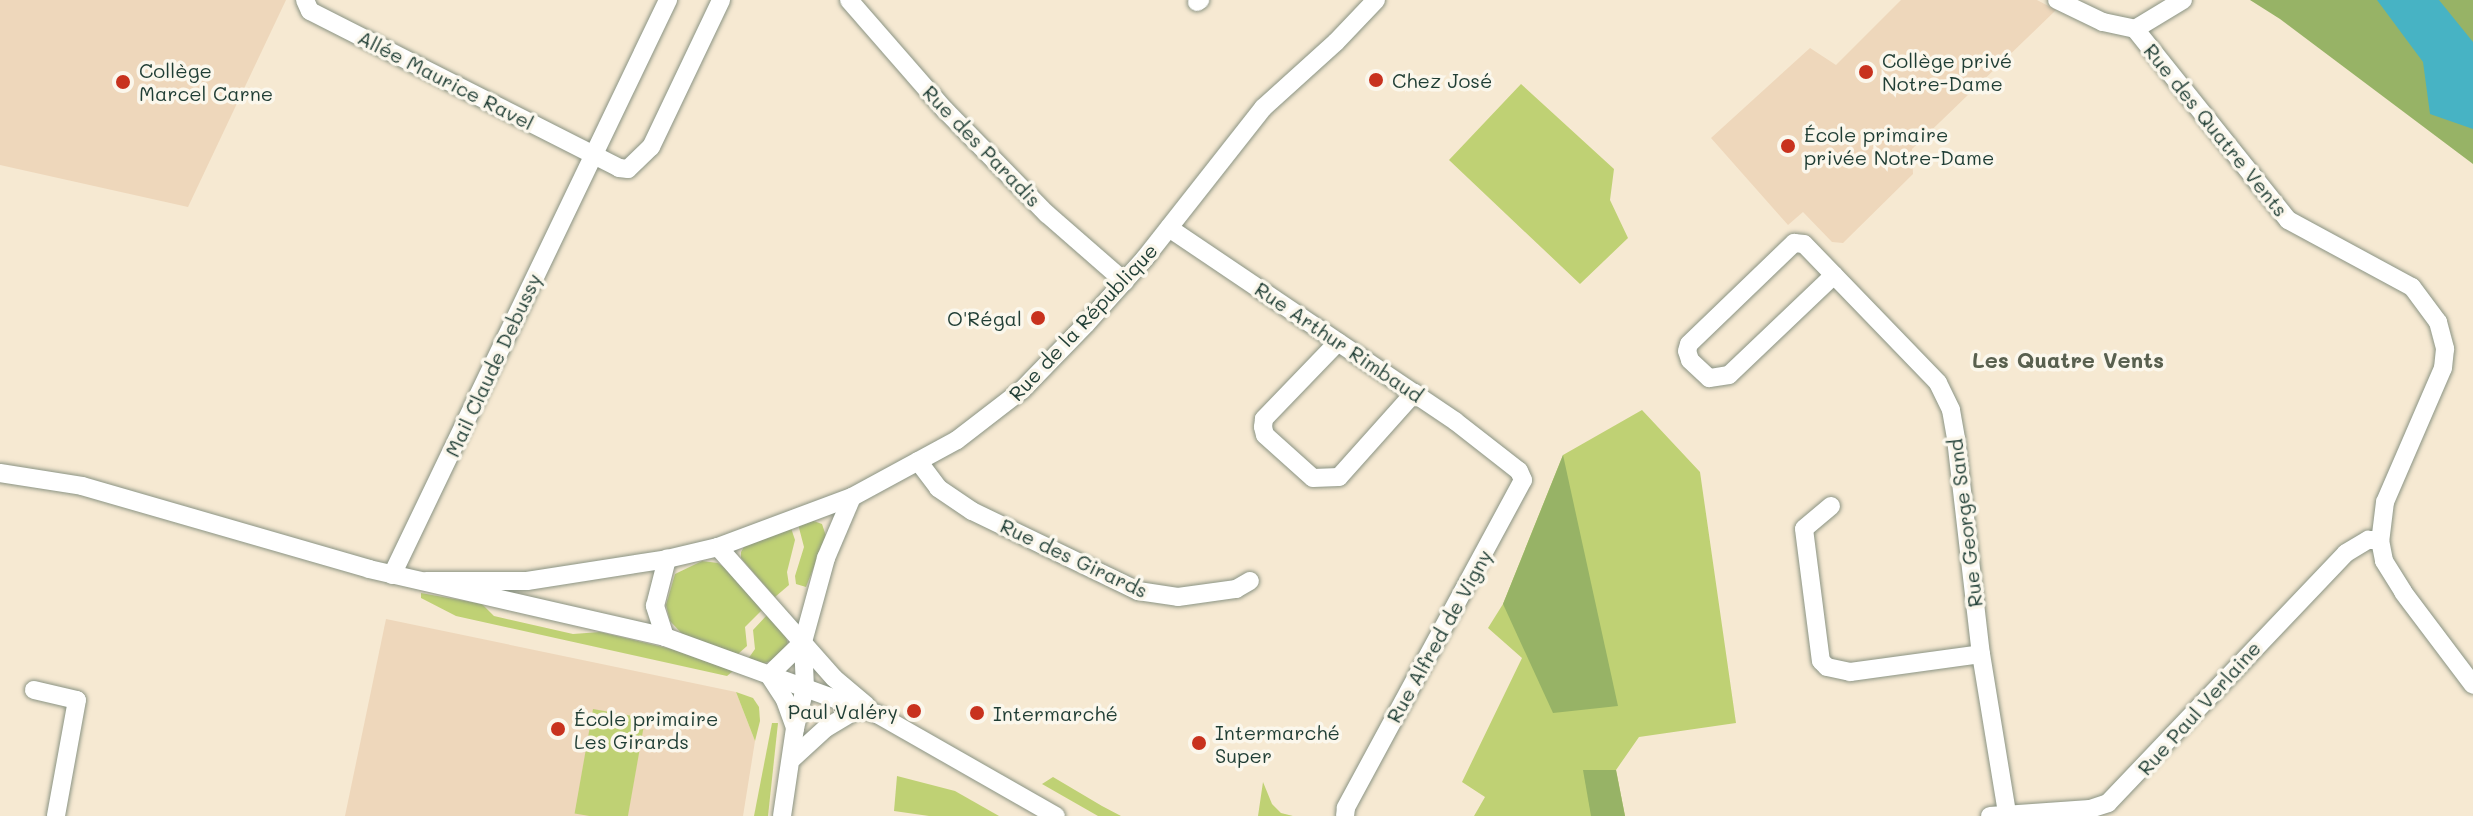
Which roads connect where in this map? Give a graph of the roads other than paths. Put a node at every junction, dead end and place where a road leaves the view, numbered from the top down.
1 (305, 0) edge
2 (668, 0) edge
3 (721, 0) edge
4 (849, 0) edge
5 (1350, 0) edge
6 (2057, 0) edge
7 (2183, 0) edge
8 (1370, 7) edge
9 (2135, 29) junction
10 (593, 155) junction
11 (1169, 228) junction
12 (1834, 275) junction
13 (1125, 282) junction
14 (1338, 342) junction
15 (1414, 393) junction
16 (1506, 460) joint
17 (918, 461) junction
18 (0, 473) edge
19 (852, 497) junction
20 (1831, 506) dead end
21 (2380, 540) junction
22 (718, 547) junction
23 (667, 559) junction
24 (392, 575) junction
25 (426, 581) junction
26 (1250, 581) dead end
27 (665, 637) junction
28 (803, 642) junction
29 (1981, 654) junction
30 (769, 675) junction
31 (2473, 685) edge
32 (805, 688) junction
33 (34, 690) dead end
34 (868, 711) junction
35 (795, 728) junction
36 (793, 758) junction
37 (2094, 813) edge
38 (1998, 815) edge
39 (56, 816) edge
40 (782, 816) edge
41 (1056, 816) edge
42 (1345, 816) edge

1 - 10 street, Allée Maurice Ravel
2 - 10 street, Mail Claude Debussy
3 - 10 street
4 - 13 street, Rue des Paradis
5 - 8 street
6 - 9 street
7 - 9 street
8 - 11 street, Rue de la République
9 - 21 street, Rue des Quatre Vents
10 - 24 street, Mail Claude Debussy
11 - 13 street, Rue de la République
11 - 14 street, Rue Arthur Rimbaud
12 - 12 street, Rue George Sand
12 - 29 street, Rue George Sand
13 - 17 street, Rue de la République
14 - 15 street, Rue Arthur Rimbaud
14 - 15 street
15 - 16 street, Rue Arthur Rimbaud
16 - 42 street, Rue Alfred de Vigny
17 - 19 street, Rue de la République
17 - 26 street, Rue des Girards
18 - 24 street
19 - 22 street, Rue de la République
19 - 28 street
20 - 29 street
21 - 31 street, Rue des Quatre Vents
21 - 37 street, Rue Paul Verlaine
22 - 23 street, Rue de la République
22 - 28 street
23 - 25 street, Rue de la République
23 - 27 street
24 - 25 street
25 - 27 street
27 - 30 street
28 - 30 street
28 - 32 street
28 - 34 street
29 - 38 street, Rue George Sand
30 - 32 street
30 - 35 street
32 - 34 street
32 - 35 street
33 - 39 street
34 - 36 street
34 - 41 street
35 - 36 street
36 - 40 street
37 - 38 street, Rue Paul Verlaine

